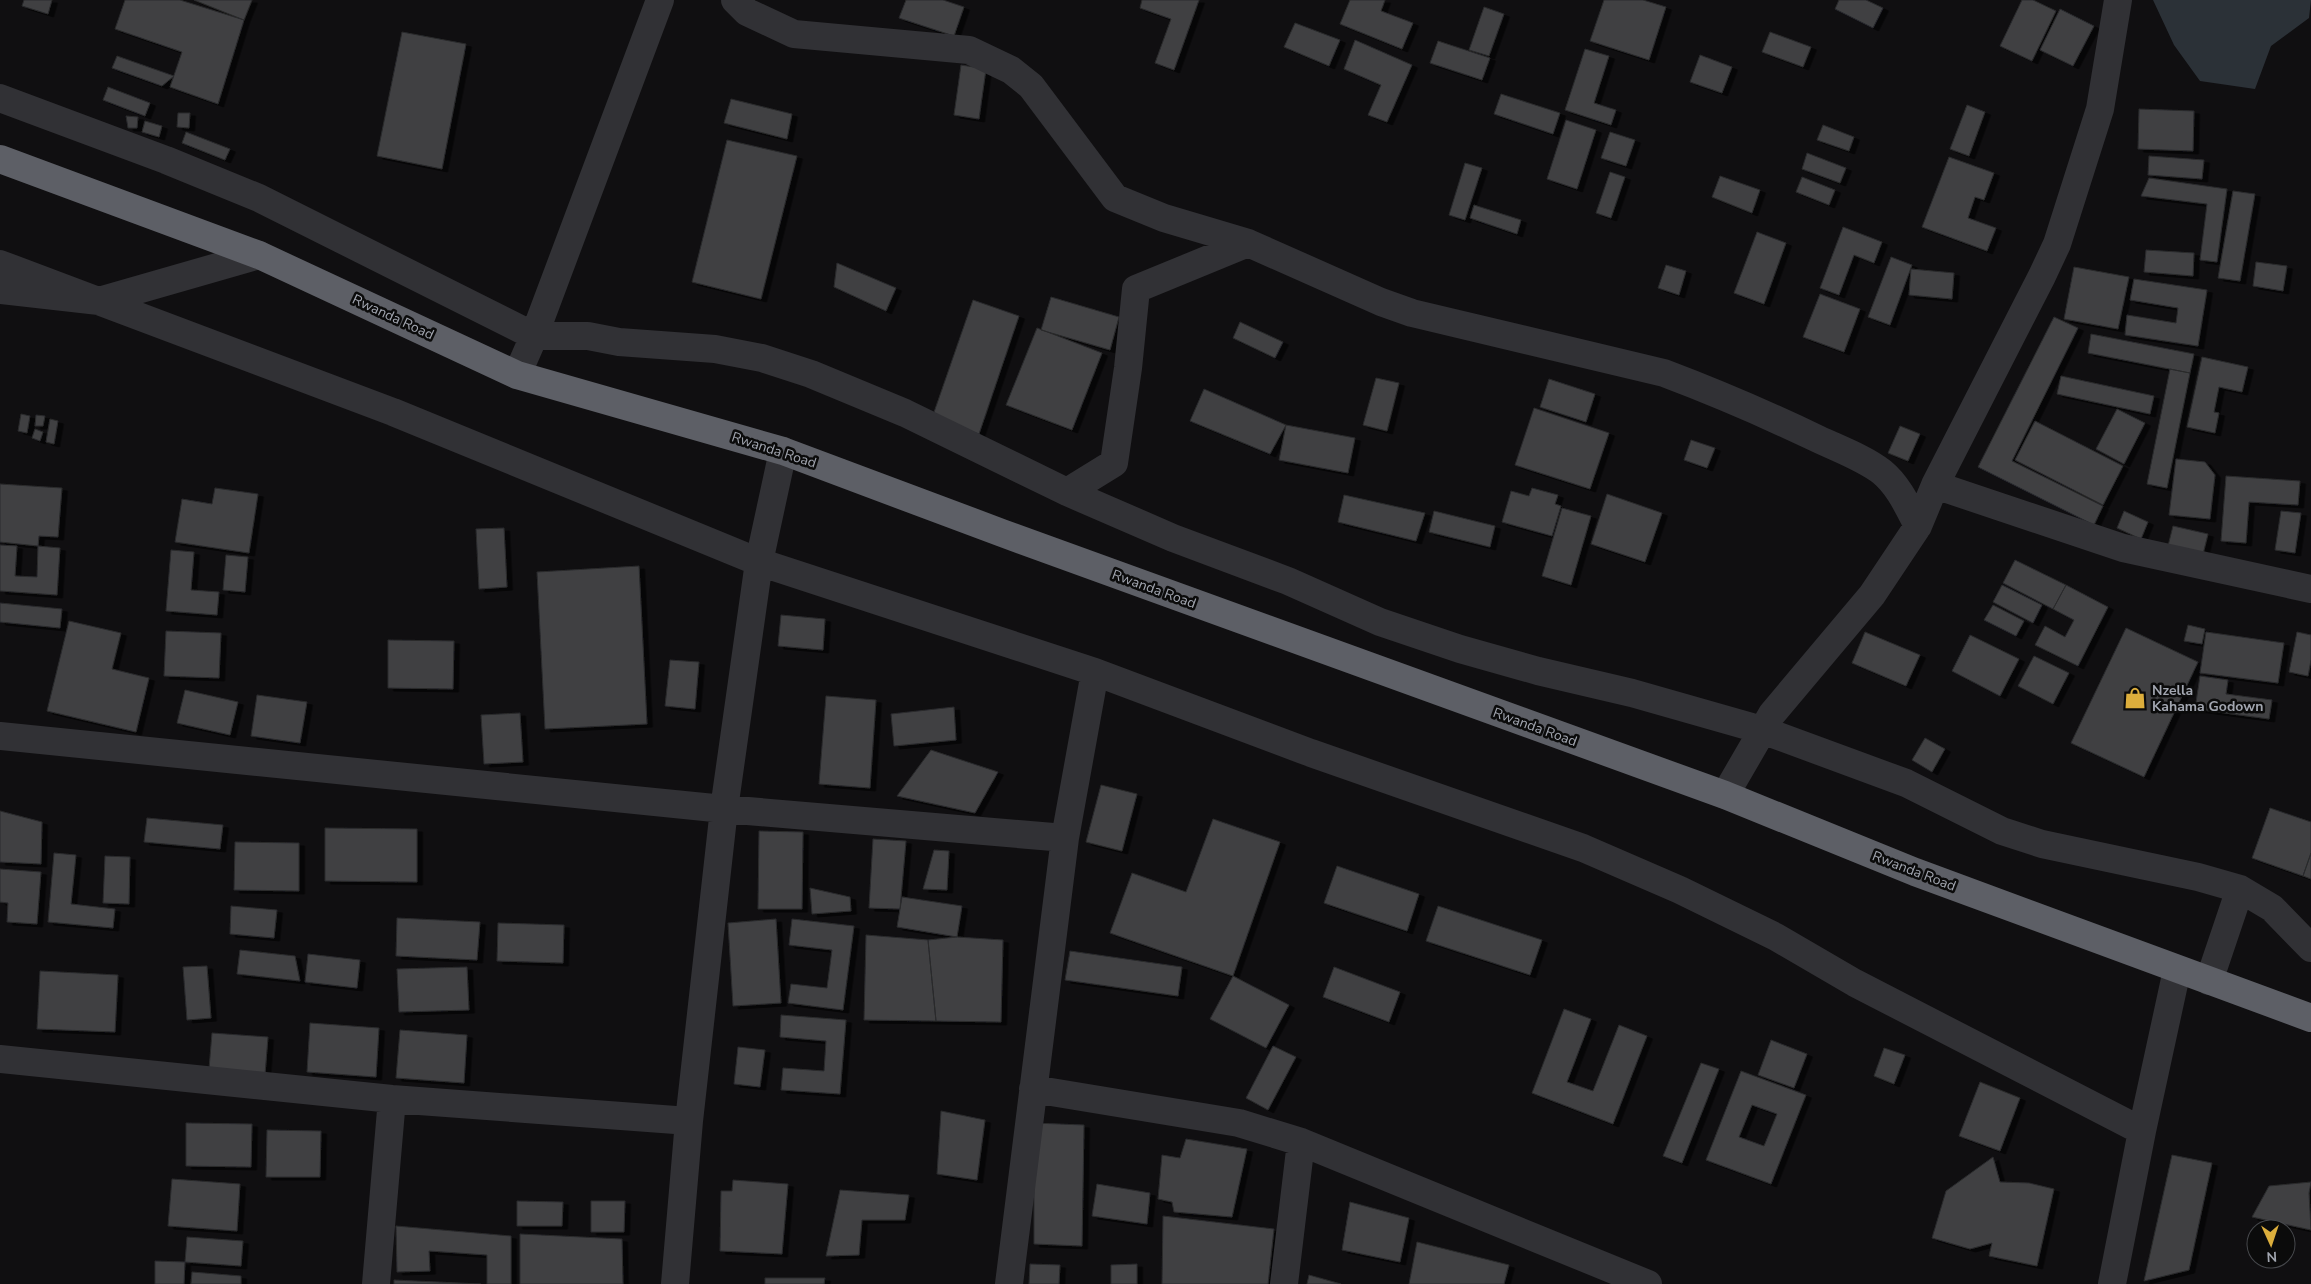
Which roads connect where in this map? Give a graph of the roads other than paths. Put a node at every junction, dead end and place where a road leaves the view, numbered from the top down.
1 (660, 0) edge
2 (736, 0) edge
3 (2118, 0) edge
4 (0, 98) edge
5 (0, 159) edge
6 (1248, 243) junction
7 (259, 254) junction
8 (0, 264) edge
9 (0, 290) edge
10 (99, 301) junction
11 (534, 336) junction
12 (517, 375) junction
13 (783, 451) junction
14 (1935, 485) junction
15 (1068, 492) junction
16 (1918, 526) junction
17 (759, 562) junction
18 (2311, 589) edge
19 (1096, 672) junction
20 (1762, 730) junction
21 (0, 736) edge
22 (1725, 795) junction
23 (724, 810) junction
24 (1066, 838) junction
25 (2240, 889) junction
26 (2311, 948) edge
27 (2177, 970) junction
28 (2209, 981) junction
29 (2311, 1018) edge
30 (0, 1059) edge
31 (1033, 1089) junction
32 (392, 1100) junction
33 (690, 1121) junction
34 (2142, 1131) junction
35 (1301, 1142) junction
36 (376, 1284) edge
37 (675, 1284) edge
38 (1009, 1284) edge
39 (1284, 1284) edge
40 (1648, 1284) edge
41 (2112, 1284) edge

1 - 11 street
2 - 6 street
3 - 14 street
4 - 11 street
5 - 7 highway, Rwanda Road
6 - 15 street
6 - 16 street
7 - 10 street
7 - 12 highway, Rwanda Road
8 - 10 street
9 - 10 street
10 - 17 street
11 - 12 street
11 - 15 street
12 - 13 highway, Rwanda Road
13 - 17 street
13 - 22 highway, Rwanda Road
14 - 16 street
14 - 18 street
15 - 20 street
16 - 20 street
17 - 19 street
17 - 23 street
19 - 24 street
19 - 34 street
20 - 22 street
20 - 25 street
21 - 23 street
22 - 27 highway, Rwanda Road
23 - 24 street
23 - 33 street
24 - 31 street
25 - 26 street
25 - 28 street
27 - 28 highway, Rwanda Road
27 - 34 street
28 - 29 highway, Rwanda Road
30 - 32 street
31 - 35 street
31 - 38 street
32 - 33 street
32 - 36 street
33 - 37 street
34 - 41 street
35 - 39 street
35 - 40 street

